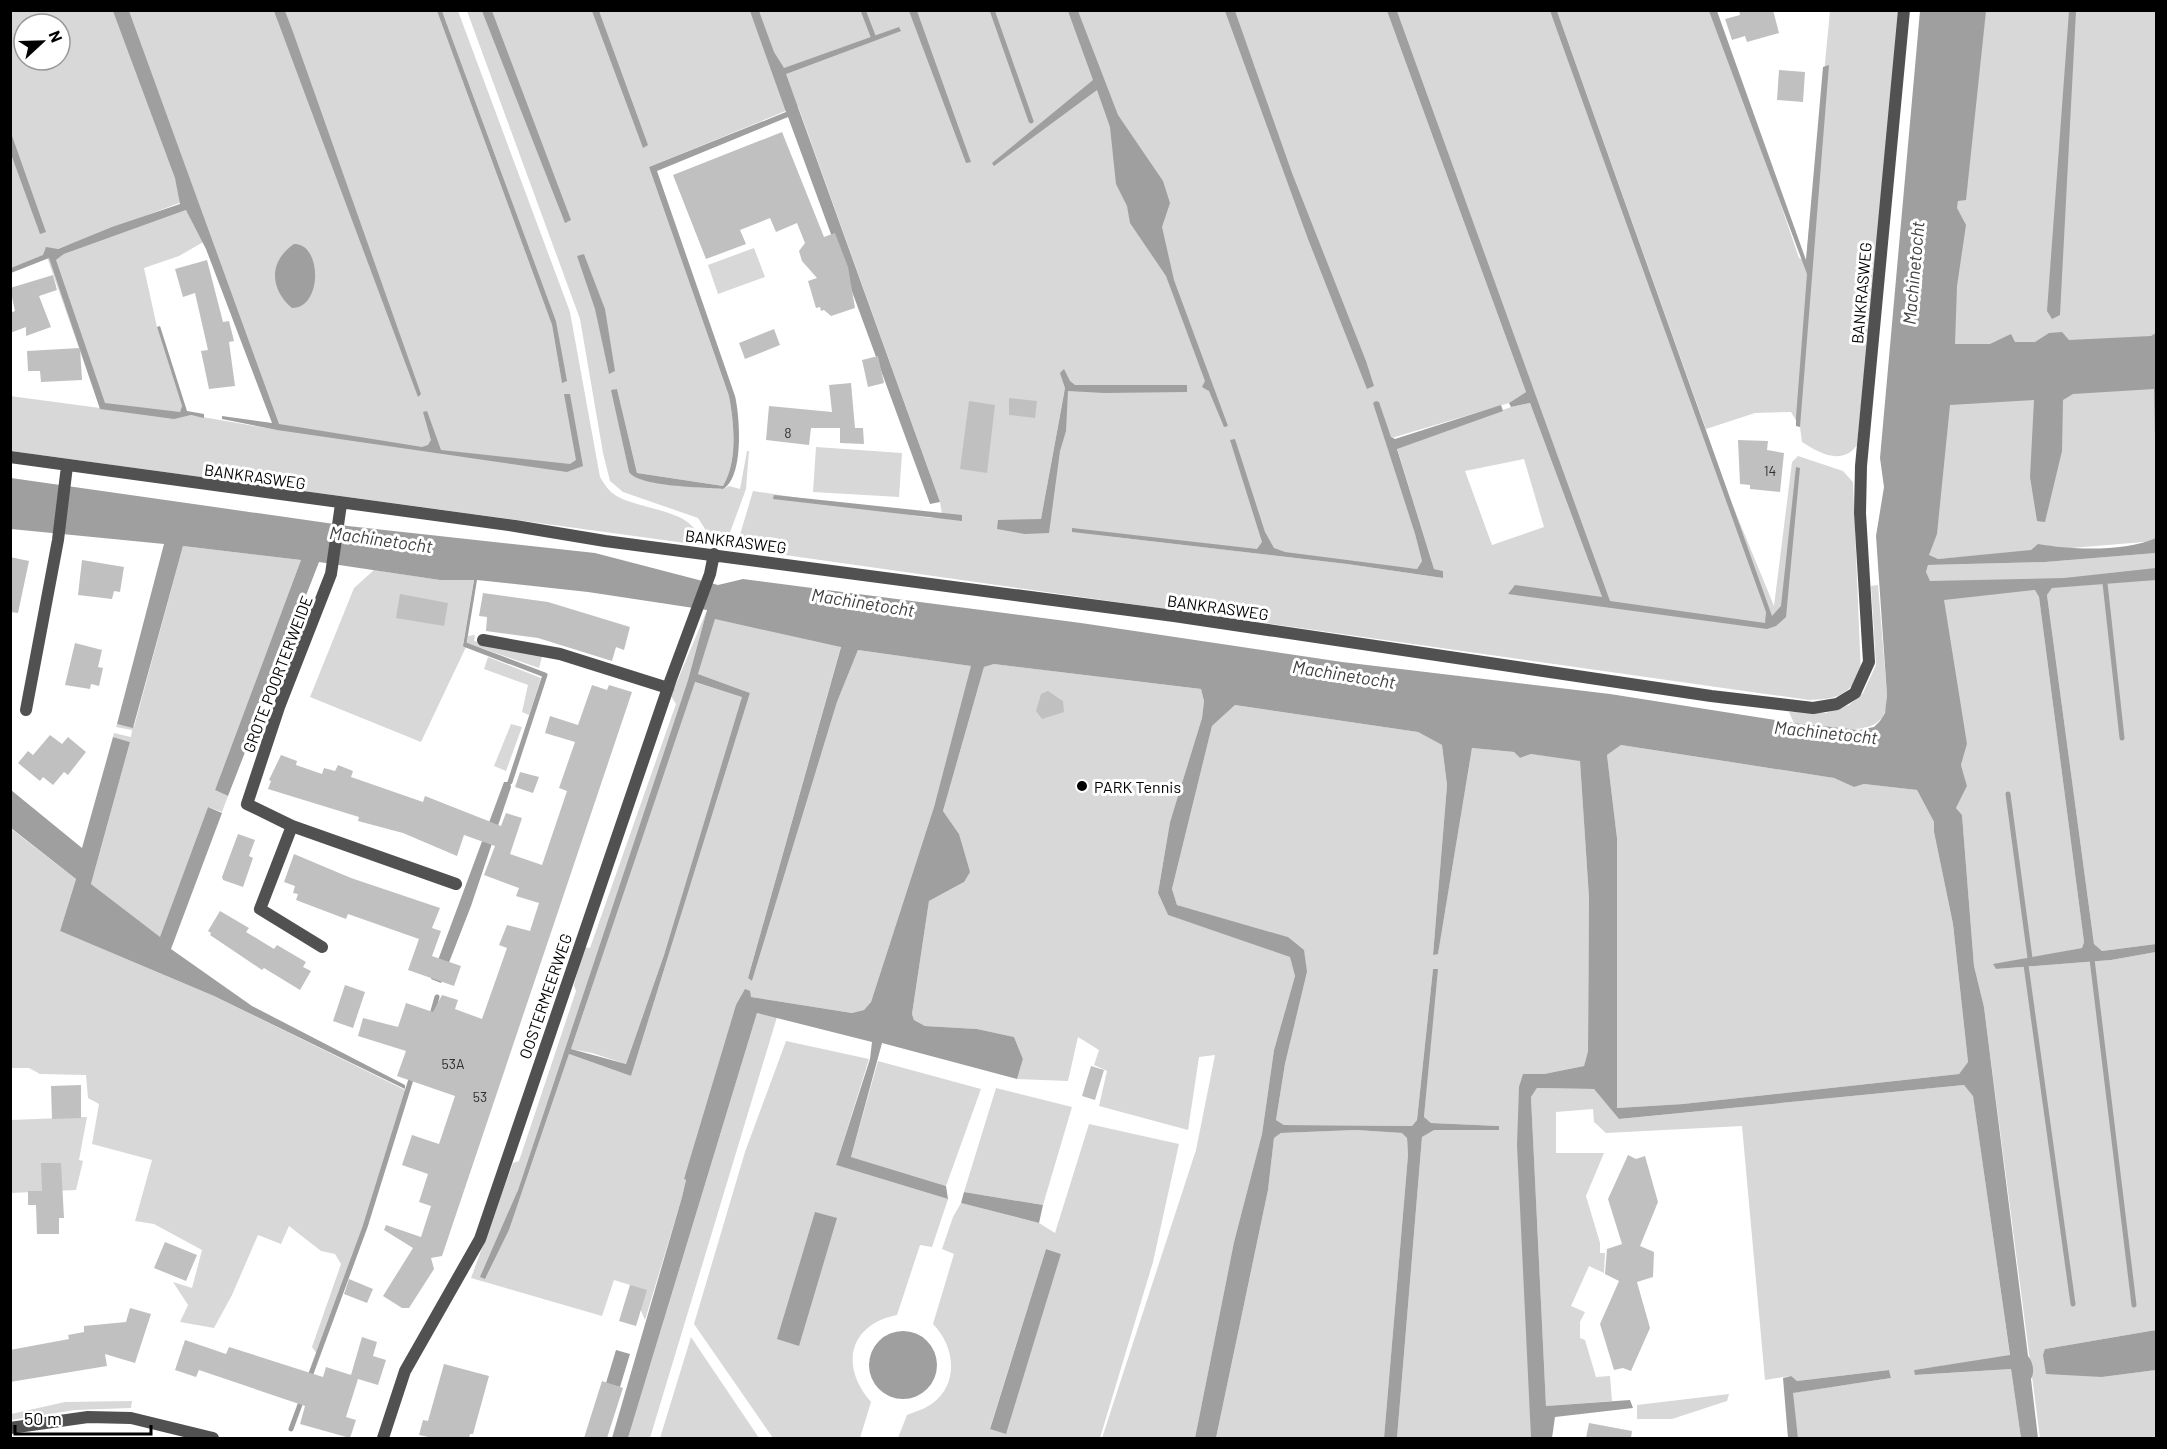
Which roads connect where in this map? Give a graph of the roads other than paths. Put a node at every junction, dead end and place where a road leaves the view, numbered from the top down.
1 (1904, 10) edge
2 (10, 457) edge
3 (66, 466) junction
4 (341, 504) junction
5 (714, 554) junction
6 (483, 640) dead end
7 (668, 688) junction
8 (26, 710) dead end
9 (292, 826) junction
10 (456, 884) dead end
11 (322, 948) dead end
12 (10, 1428) edge
13 (213, 1438) edge
14 (383, 1438) edge

1 - 5 street, BANKRASWEG
2 - 3 street, BANKRASWEG
3 - 4 street, BANKRASWEG
3 - 8 street
4 - 5 street, BANKRASWEG
4 - 9 street, GROTE POORTERWEIDE
5 - 7 street, OOSTERMEERWEG
6 - 7 street
7 - 14 street, OOSTERMEERWEG
9 - 10 street, GROTE POORTERWEIDE
9 - 11 street
12 - 13 street

